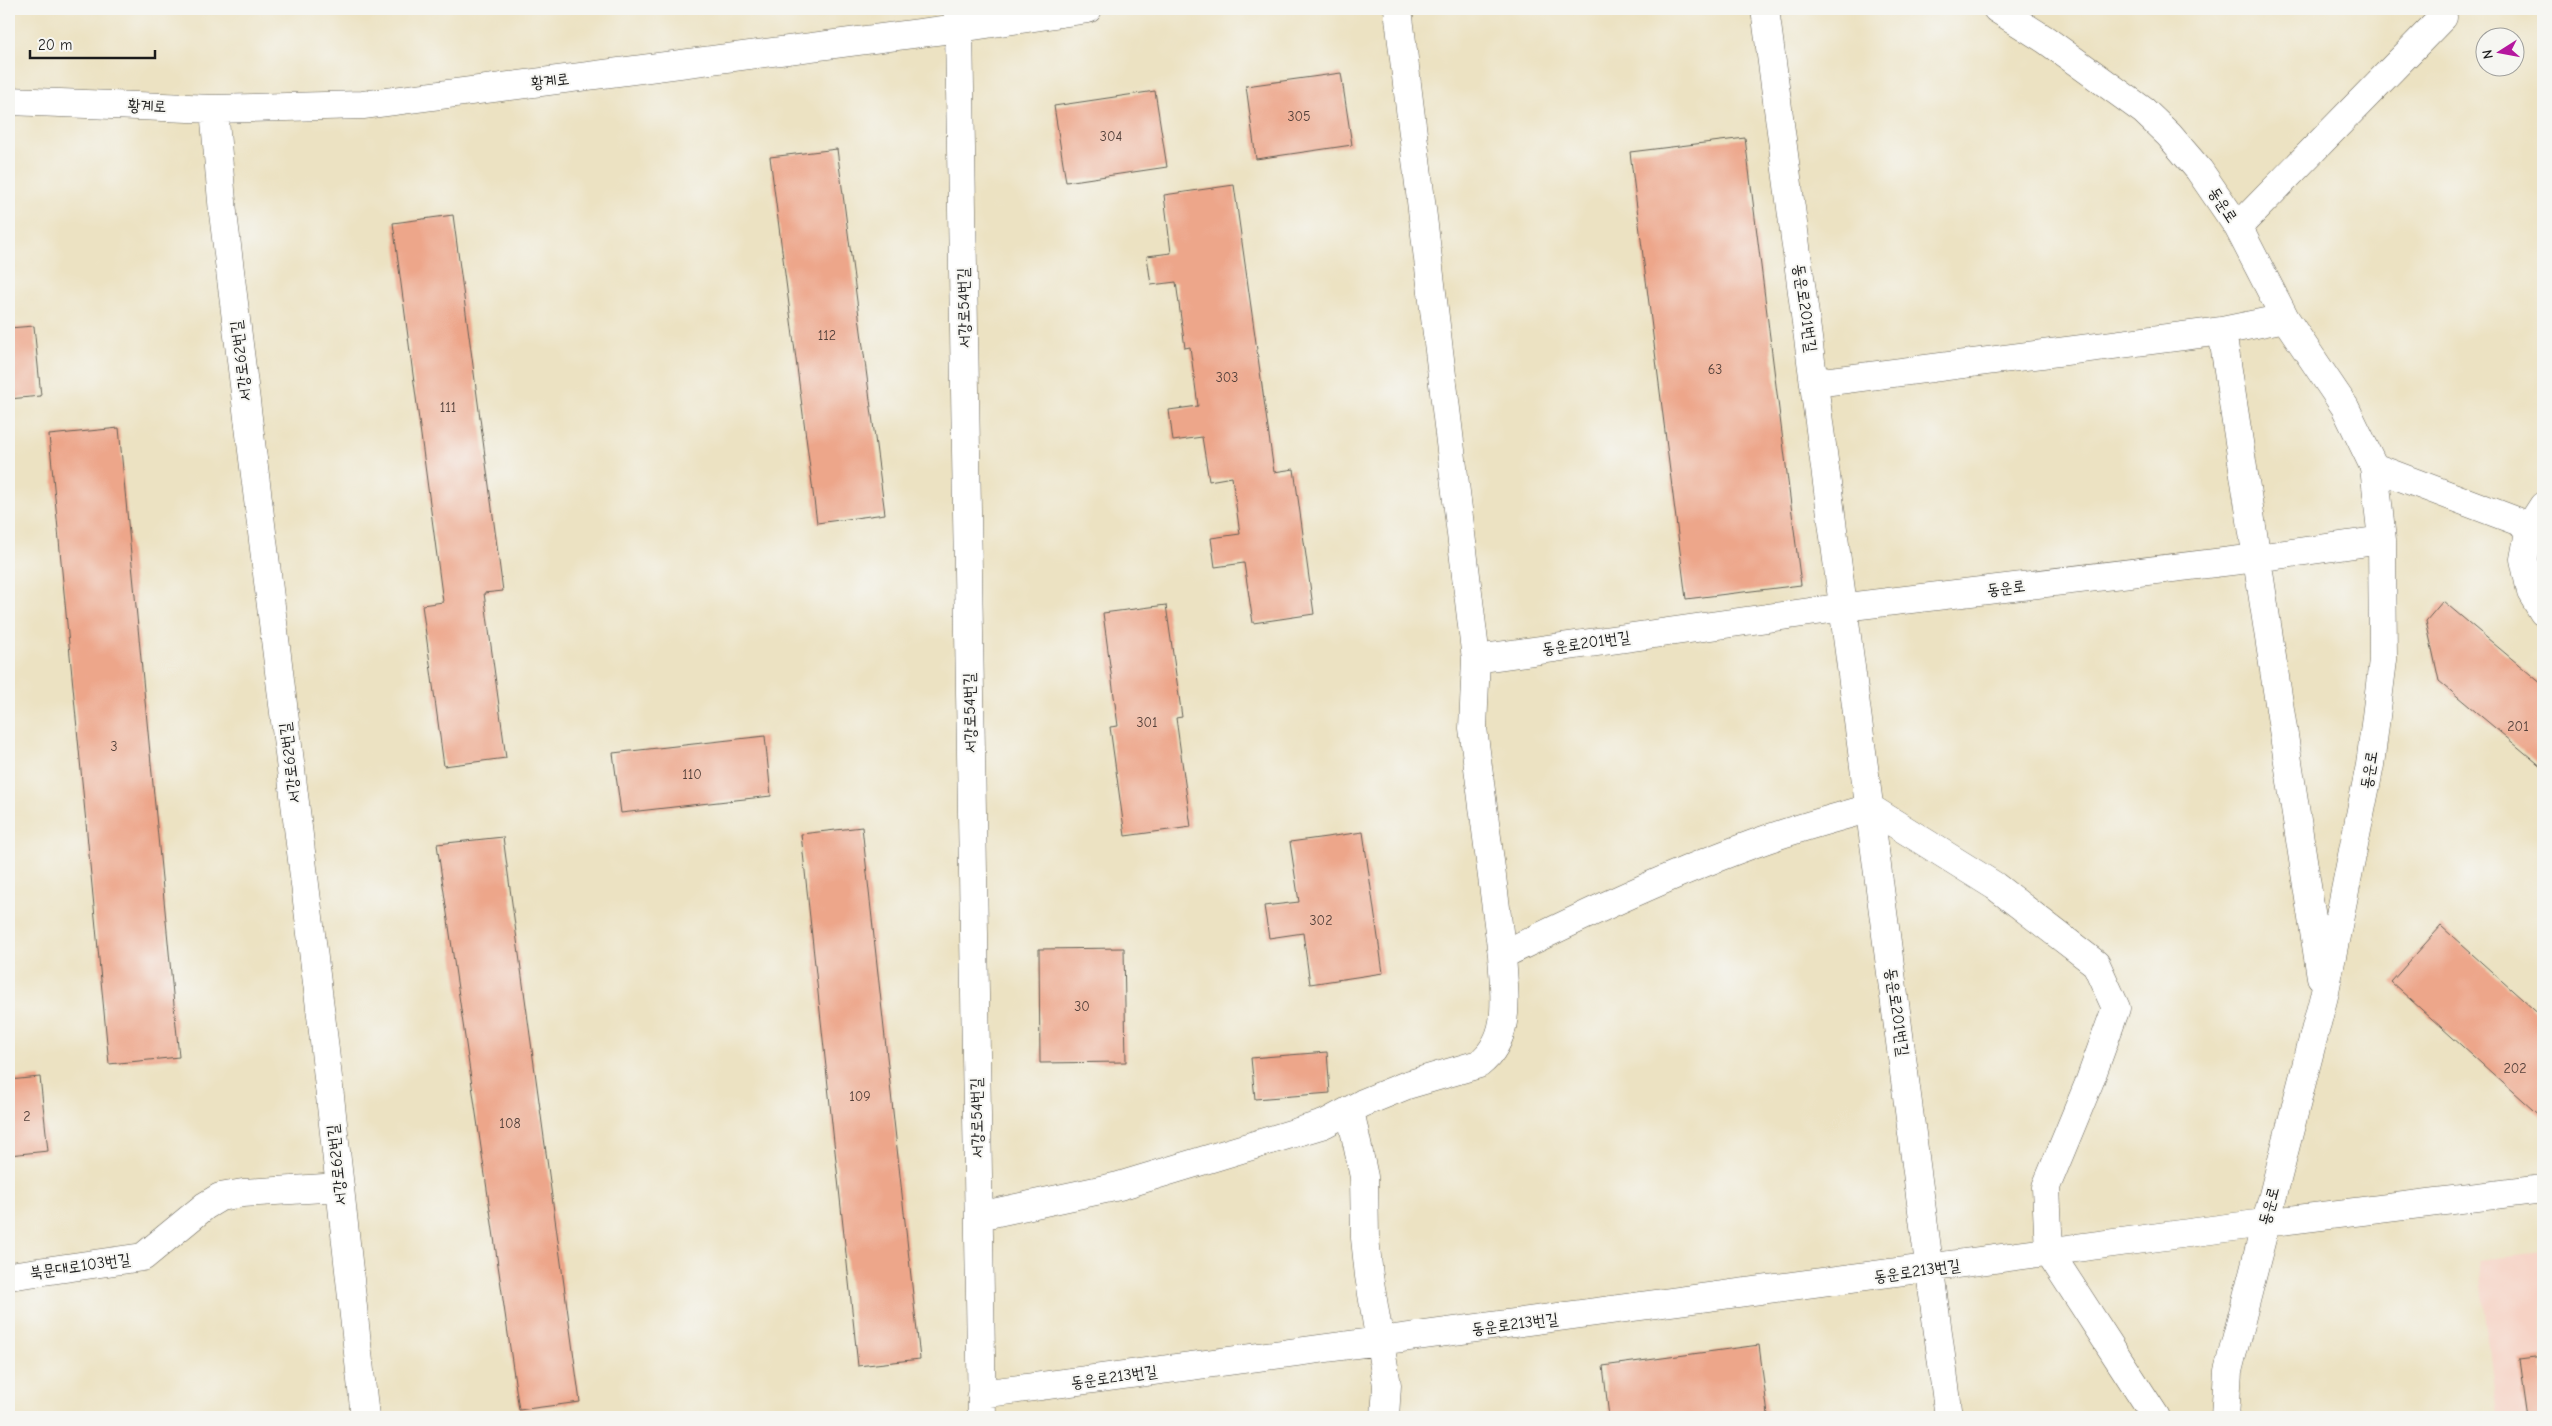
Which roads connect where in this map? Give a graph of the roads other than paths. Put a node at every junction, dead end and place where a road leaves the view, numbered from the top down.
1 (1088, 9) edge
2 (1398, 9) edge
3 (1765, 9) edge
4 (1997, 9) edge
5 (2444, 17) dead end
6 (958, 18) edge
7 (9, 100) edge
8 (214, 109) junction
9 (2238, 227) junction
10 (2285, 318) junction
11 (2222, 331) junction
12 (1814, 383) junction
13 (2374, 467) junction
14 (2537, 516) edge
15 (2382, 540) junction
16 (2257, 558) junction
17 (1845, 607) junction
18 (2543, 612) edge
19 (1476, 659) junction
20 (1870, 808) junction
21 (1502, 956) junction
22 (2324, 996) junction
23 (1350, 1110) junction
24 (340, 1187) junction
25 (2543, 1189) edge
26 (979, 1216) junction
27 (2264, 1223) junction
28 (2049, 1252) junction
29 (1931, 1269) junction
30 (9, 1276) edge
31 (1380, 1342) junction
32 (981, 1406) edge
33 (365, 1417) edge
34 (1386, 1417) edge
35 (1949, 1417) edge
36 (2156, 1417) edge
37 (2225, 1417) edge

1 - 6 street, 황계로
2 - 19 street
3 - 12 street, 동운로201번길
4 - 9 street, 동운로
5 - 9 street
6 - 8 street, 황계로
6 - 26 street, 서강로54번길
7 - 8 street, 황계로
8 - 24 street, 서강로62번길
9 - 10 street, 동운로
10 - 11 street
10 - 13 street, 동운로
11 - 12 street
11 - 16 street
12 - 17 street, 동운로201번길
13 - 14 street
13 - 15 street, 동운로
14 - 18 street
15 - 16 street, 동운로
15 - 22 street, 동운로
16 - 17 street, 동운로
16 - 22 street, 동운로
17 - 19 street, 동운로201번길
17 - 20 street, 동운로201번길
19 - 21 street
20 - 21 street
20 - 28 street
20 - 29 street, 동운로201번길
21 - 23 street
22 - 27 street, 동운로
23 - 26 street
23 - 31 street
24 - 30 street, 북문대로103번길
24 - 33 street, 서강로62번길
25 - 27 street, 동운로213번길
26 - 32 street, 서강로54번길
27 - 28 street, 동운로213번길
27 - 37 street, 동운로
28 - 29 street, 동운로213번길
28 - 36 street
29 - 31 street, 동운로213번길
29 - 35 street, 동운로201번길
31 - 32 street, 동운로213번길
31 - 34 street

